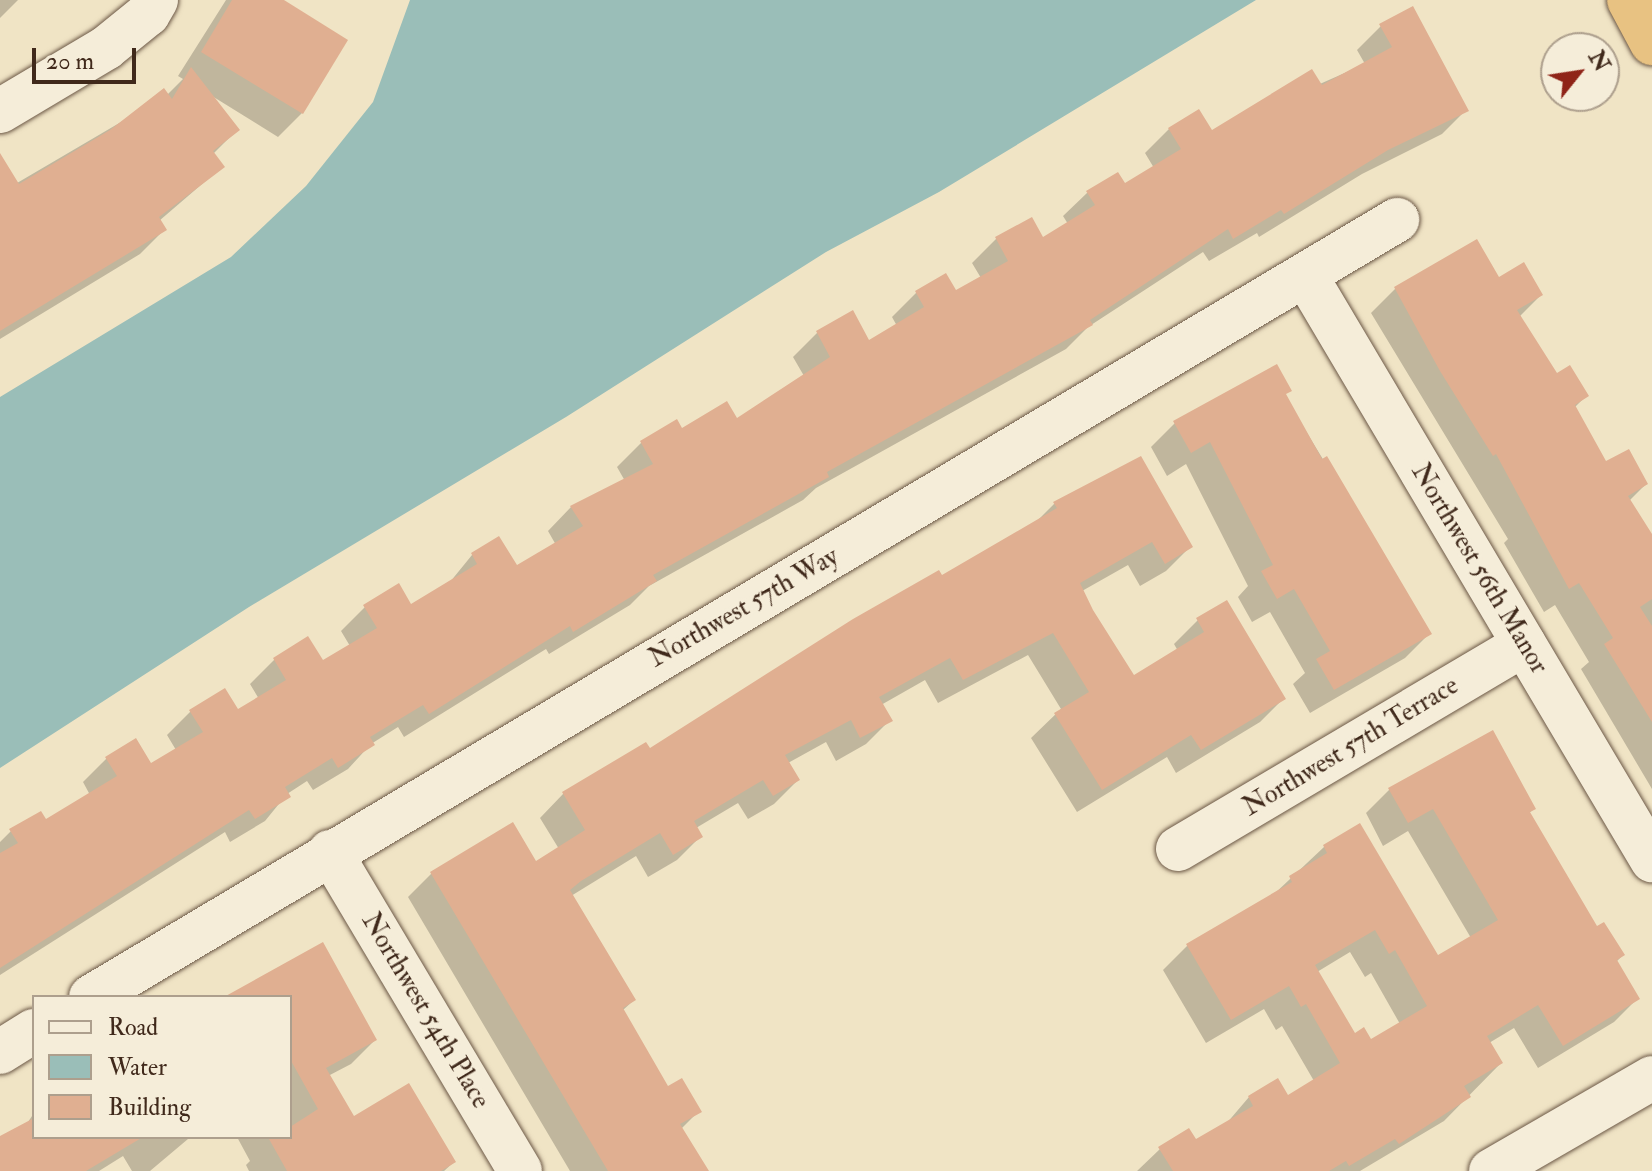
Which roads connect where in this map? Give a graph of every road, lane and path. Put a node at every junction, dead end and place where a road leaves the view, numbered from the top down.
1 (156, 0) edge
2 (1629, 0) edge
3 (1652, 43) edge
4 (0, 111) edge
5 (1397, 220) dead end
6 (1307, 278) junction
7 (1524, 644) junction
8 (1178, 849) dead end
9 (330, 852) junction
10 (1652, 860) edge
11 (94, 995) edge
12 (32, 1032) edge
13 (0, 1052) edge
14 (1652, 1078) edge
15 (520, 1171) edge
16 (1491, 1171) edge

1 - 4 street
2 - 3 highway
5 - 6 street, Northwest 57th Way
6 - 7 street, Northwest 56th Manor
6 - 9 street, Northwest 57th Way
7 - 8 street, Northwest 57th Terrace
7 - 10 street, Northwest 56th Manor
9 - 11 street, Northwest 57th Way
9 - 15 street, Northwest 54th Place
12 - 13 street
14 - 16 street

